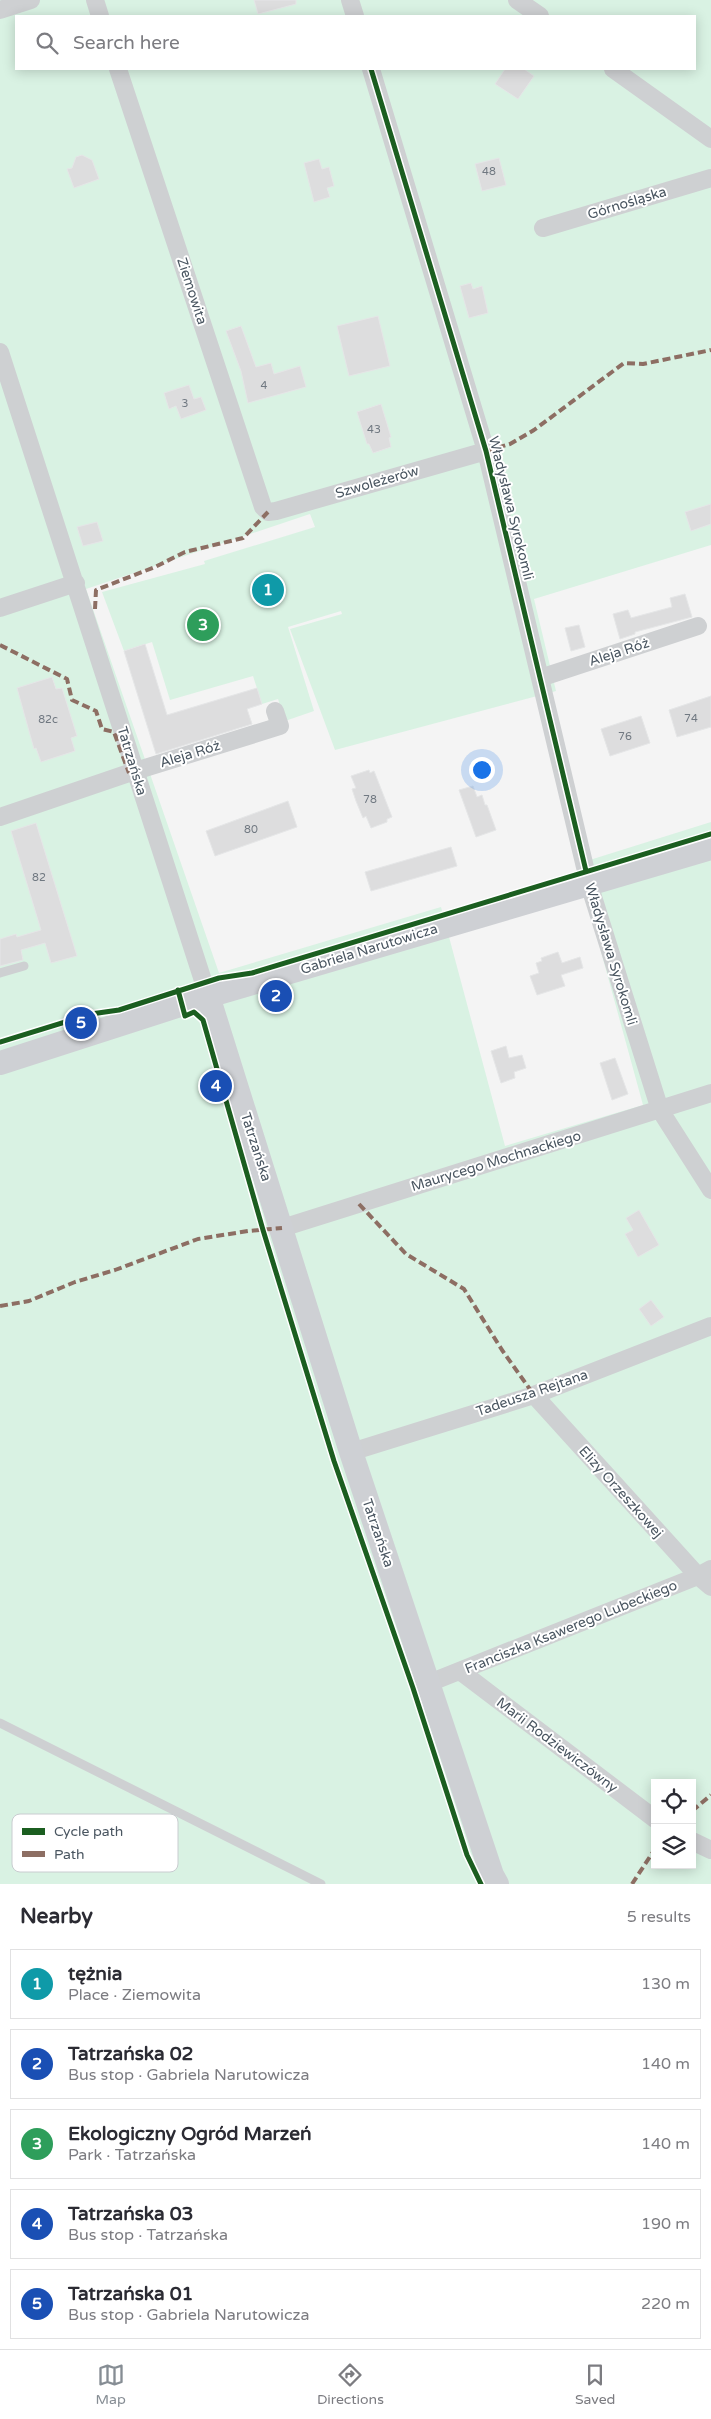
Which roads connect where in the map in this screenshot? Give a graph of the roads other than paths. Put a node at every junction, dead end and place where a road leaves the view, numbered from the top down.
1 (31, 0) edge
2 (95, 0) edge
3 (350, 0) edge
4 (517, 0) edge
5 (0, 10) edge
6 (100, 15) edge
7 (355, 15) edge
8 (539, 15) edge
9 (118, 70) edge
10 (371, 70) edge
11 (614, 70) edge
12 (711, 139) edge
13 (711, 178) edge
14 (543, 228) dead end
15 (0, 352) edge
16 (486, 451) junction
17 (268, 512) joint
18 (76, 584) junction
19 (0, 608) edge
20 (698, 626) dead end
21 (540, 678) junction
22 (275, 711) dead end
23 (135, 771) junction
24 (0, 817) edge
25 (711, 848) edge
26 (589, 884) junction
27 (24, 966) dead end
28 (0, 973) edge
29 (208, 996) junction
30 (0, 1063) edge
31 (711, 1093) edge
32 (660, 1110) junction
33 (711, 1190) edge
34 (282, 1228) junction
35 (711, 1326) edge
36 (534, 1395) junction
37 (351, 1452) junction
38 (707, 1577) edge
39 (460, 1671) junction
40 (429, 1683) junction
41 (0, 1723) edge
42 (651, 1816) edge
43 (696, 1843) edge
44 (711, 1850) edge
45 (321, 1884) edge
46 (497, 1884) edge

1 - 5 street
2 - 6 street
3 - 7 street
4 - 8 street
9 - 17 street, Ziemowita
10 - 16 street, Władysława Syrokomli
11 - 12 street
13 - 14 street, Górnośląska
15 - 18 street, Tatrzańska
16 - 17 street, Szwoleżerów
16 - 21 street, Władysława Syrokomli
18 - 19 street
18 - 23 street, Tatrzańska
20 - 21 street, Aleja Róż
21 - 26 street, Władysława Syrokomli
22 - 23 street, Aleja Róż
23 - 24 street, Aleja Róż
23 - 29 street, Tatrzańska
25 - 26 street, Gabriela Narutowicza
26 - 29 street, Gabriela Narutowicza
26 - 32 street, Władysława Syrokomli
27 - 28 lane
29 - 30 street, Gabriela Narutowicza
29 - 34 street, Tatrzańska
31 - 32 street, Maurycego Mochnackiego
32 - 33 street, Władysława Syrokomli
32 - 34 street, Maurycego Mochnackiego
34 - 37 street, Tatrzańska
35 - 36 street, Tadeusza Rejtana
36 - 37 street, Tadeusza Rejtana
36 - 38 street, Elizy Orzeszkowej
37 - 40 street, Tatrzańska
38 - 39 street, Franciszka Ksawerego Lubeckiego
39 - 40 street, Franciszka Ksawerego Lubeckiego
39 - 42 street, Marii Rodziewiczówny
40 - 46 street, Tatrzańska
41 - 45 lane
43 - 44 street

